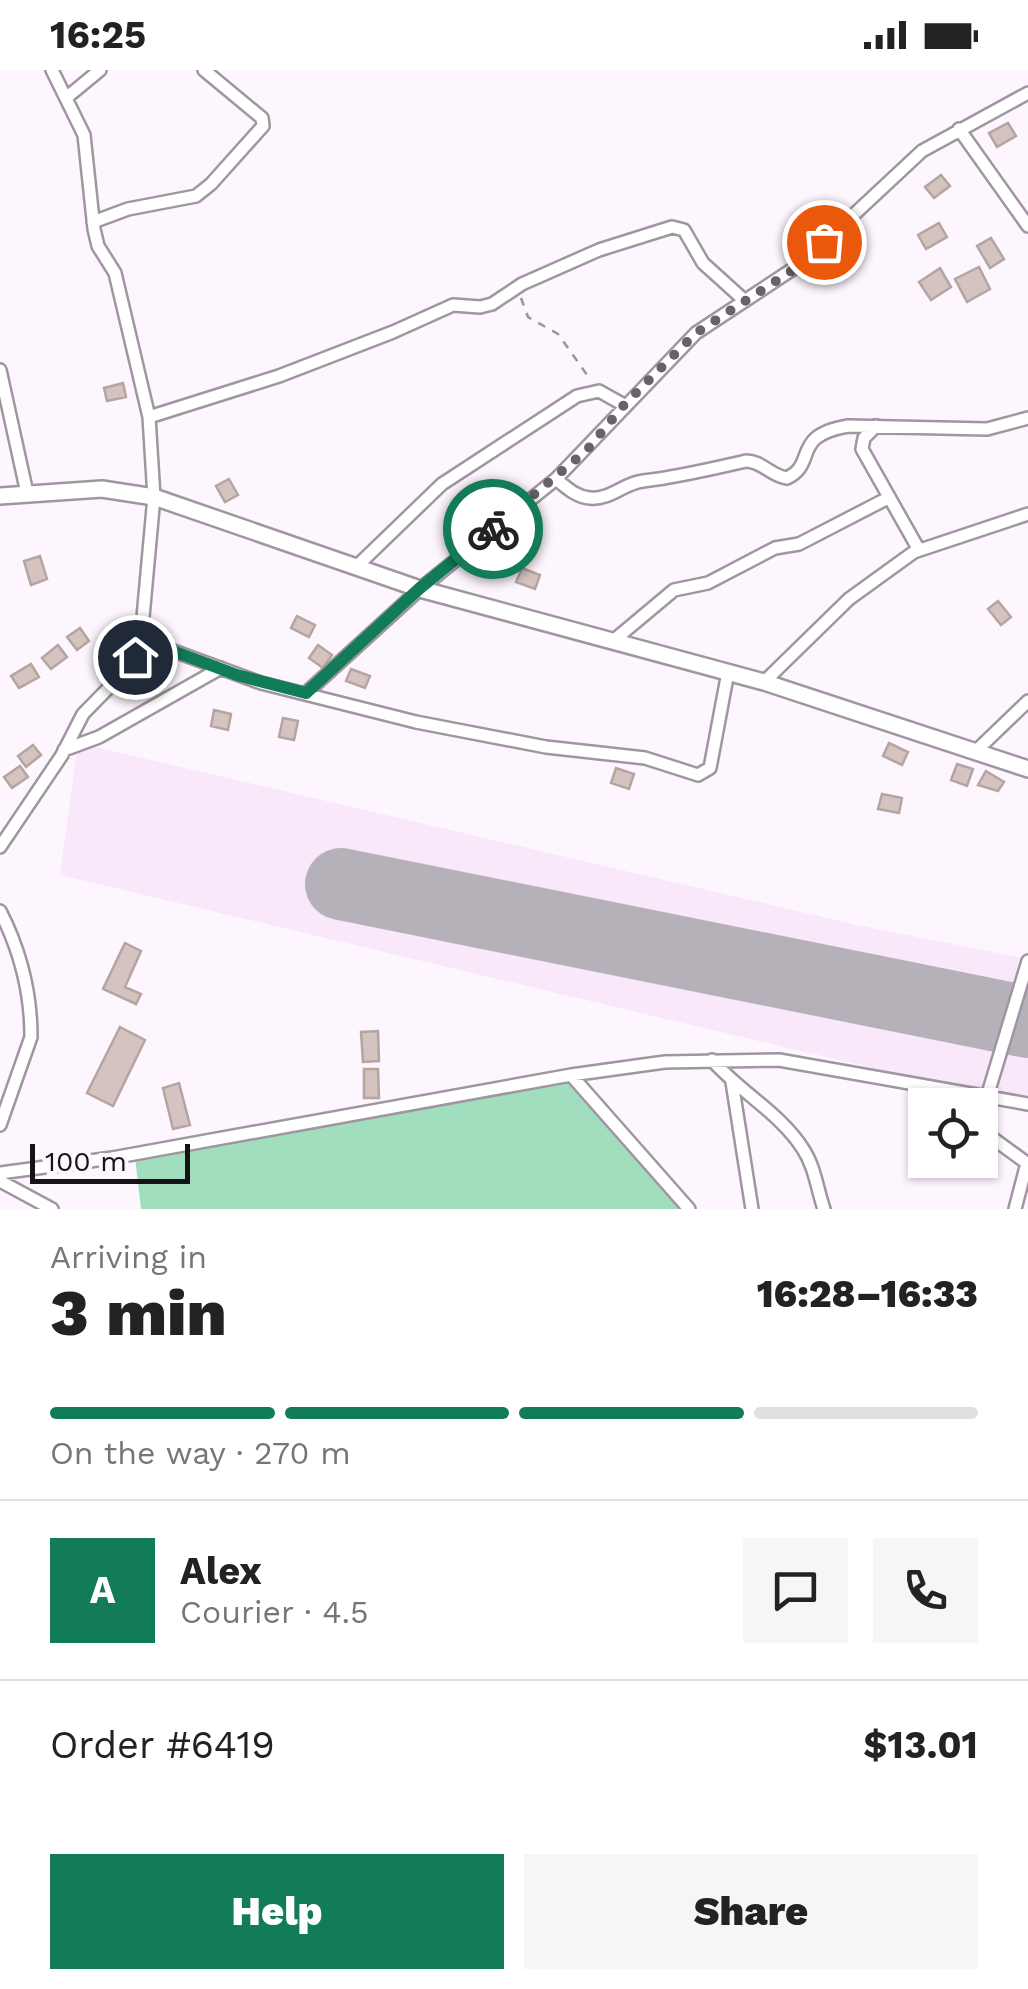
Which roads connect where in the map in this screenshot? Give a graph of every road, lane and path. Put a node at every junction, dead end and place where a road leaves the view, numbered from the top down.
1 (52, 70) edge
2 (100, 70) edge
3 (204, 70) edge
4 (1028, 93) edge
5 (66, 98) junction
6 (959, 128) junction
7 (93, 222) junction
8 (1028, 226) edge
9 (517, 287) junction
10 (745, 301) junction
11 (0, 370) edge
12 (588, 392) junction
13 (624, 405) junction
14 (150, 418) junction
15 (1028, 418) edge
16 (876, 426) junction
17 (556, 478) junction
18 (27, 493) junction
19 (0, 496) edge
20 (154, 497) junction
21 (888, 498) junction
22 (1028, 514) edge
23 (919, 550) junction
24 (356, 567) junction
25 (420, 588) junction
26 (141, 639) junction
27 (613, 641) junction
28 (221, 668) junction
29 (728, 672) junction
30 (764, 682) junction
31 (306, 693) junction
32 (1028, 701) edge
33 (64, 750) junction
34 (976, 752) junction
35 (1028, 769) edge
36 (0, 847) edge
37 (0, 911) edge
38 (1028, 960) edge
39 (712, 1060) junction
40 (571, 1075) junction
41 (732, 1082) junction
42 (932, 1088) edge
43 (989, 1088) edge
44 (998, 1099) edge
45 (1028, 1104) edge
46 (0, 1126) edge
47 (998, 1142) edge
48 (1027, 1163) edge
49 (0, 1173) edge
50 (0, 1182) edge
51 (52, 1209) edge
52 (689, 1209) edge
53 (752, 1209) edge
54 (824, 1209) edge
55 (1015, 1209) edge

1 - 5 street
2 - 5 street
3 - 7 street
4 - 6 street
5 - 7 street
6 - 8 street
6 - 10 street
7 - 14 street
9 - 10 street
9 - 12 path
9 - 14 street
10 - 13 street
11 - 18 street
12 - 13 street
12 - 24 street
13 - 17 street
14 - 20 street
15 - 16 street
16 - 17 street
16 - 21 street
17 - 25 street
18 - 19 street
18 - 20 street
20 - 24 street
20 - 26 street
21 - 23 street
21 - 27 street
22 - 23 street
23 - 30 street
24 - 25 street
25 - 27 street
25 - 31 street
26 - 28 street
26 - 33 street
27 - 29 street
28 - 31 street
28 - 33 street
29 - 30 street
29 - 31 street
30 - 34 street
32 - 34 street
33 - 36 street
34 - 35 street
37 - 46 street
38 - 43 street
39 - 40 street
39 - 41 street
39 - 42 street
40 - 49 street
40 - 52 street
41 - 53 street
41 - 54 street
44 - 45 street
47 - 48 street
48 - 55 street
50 - 51 street

